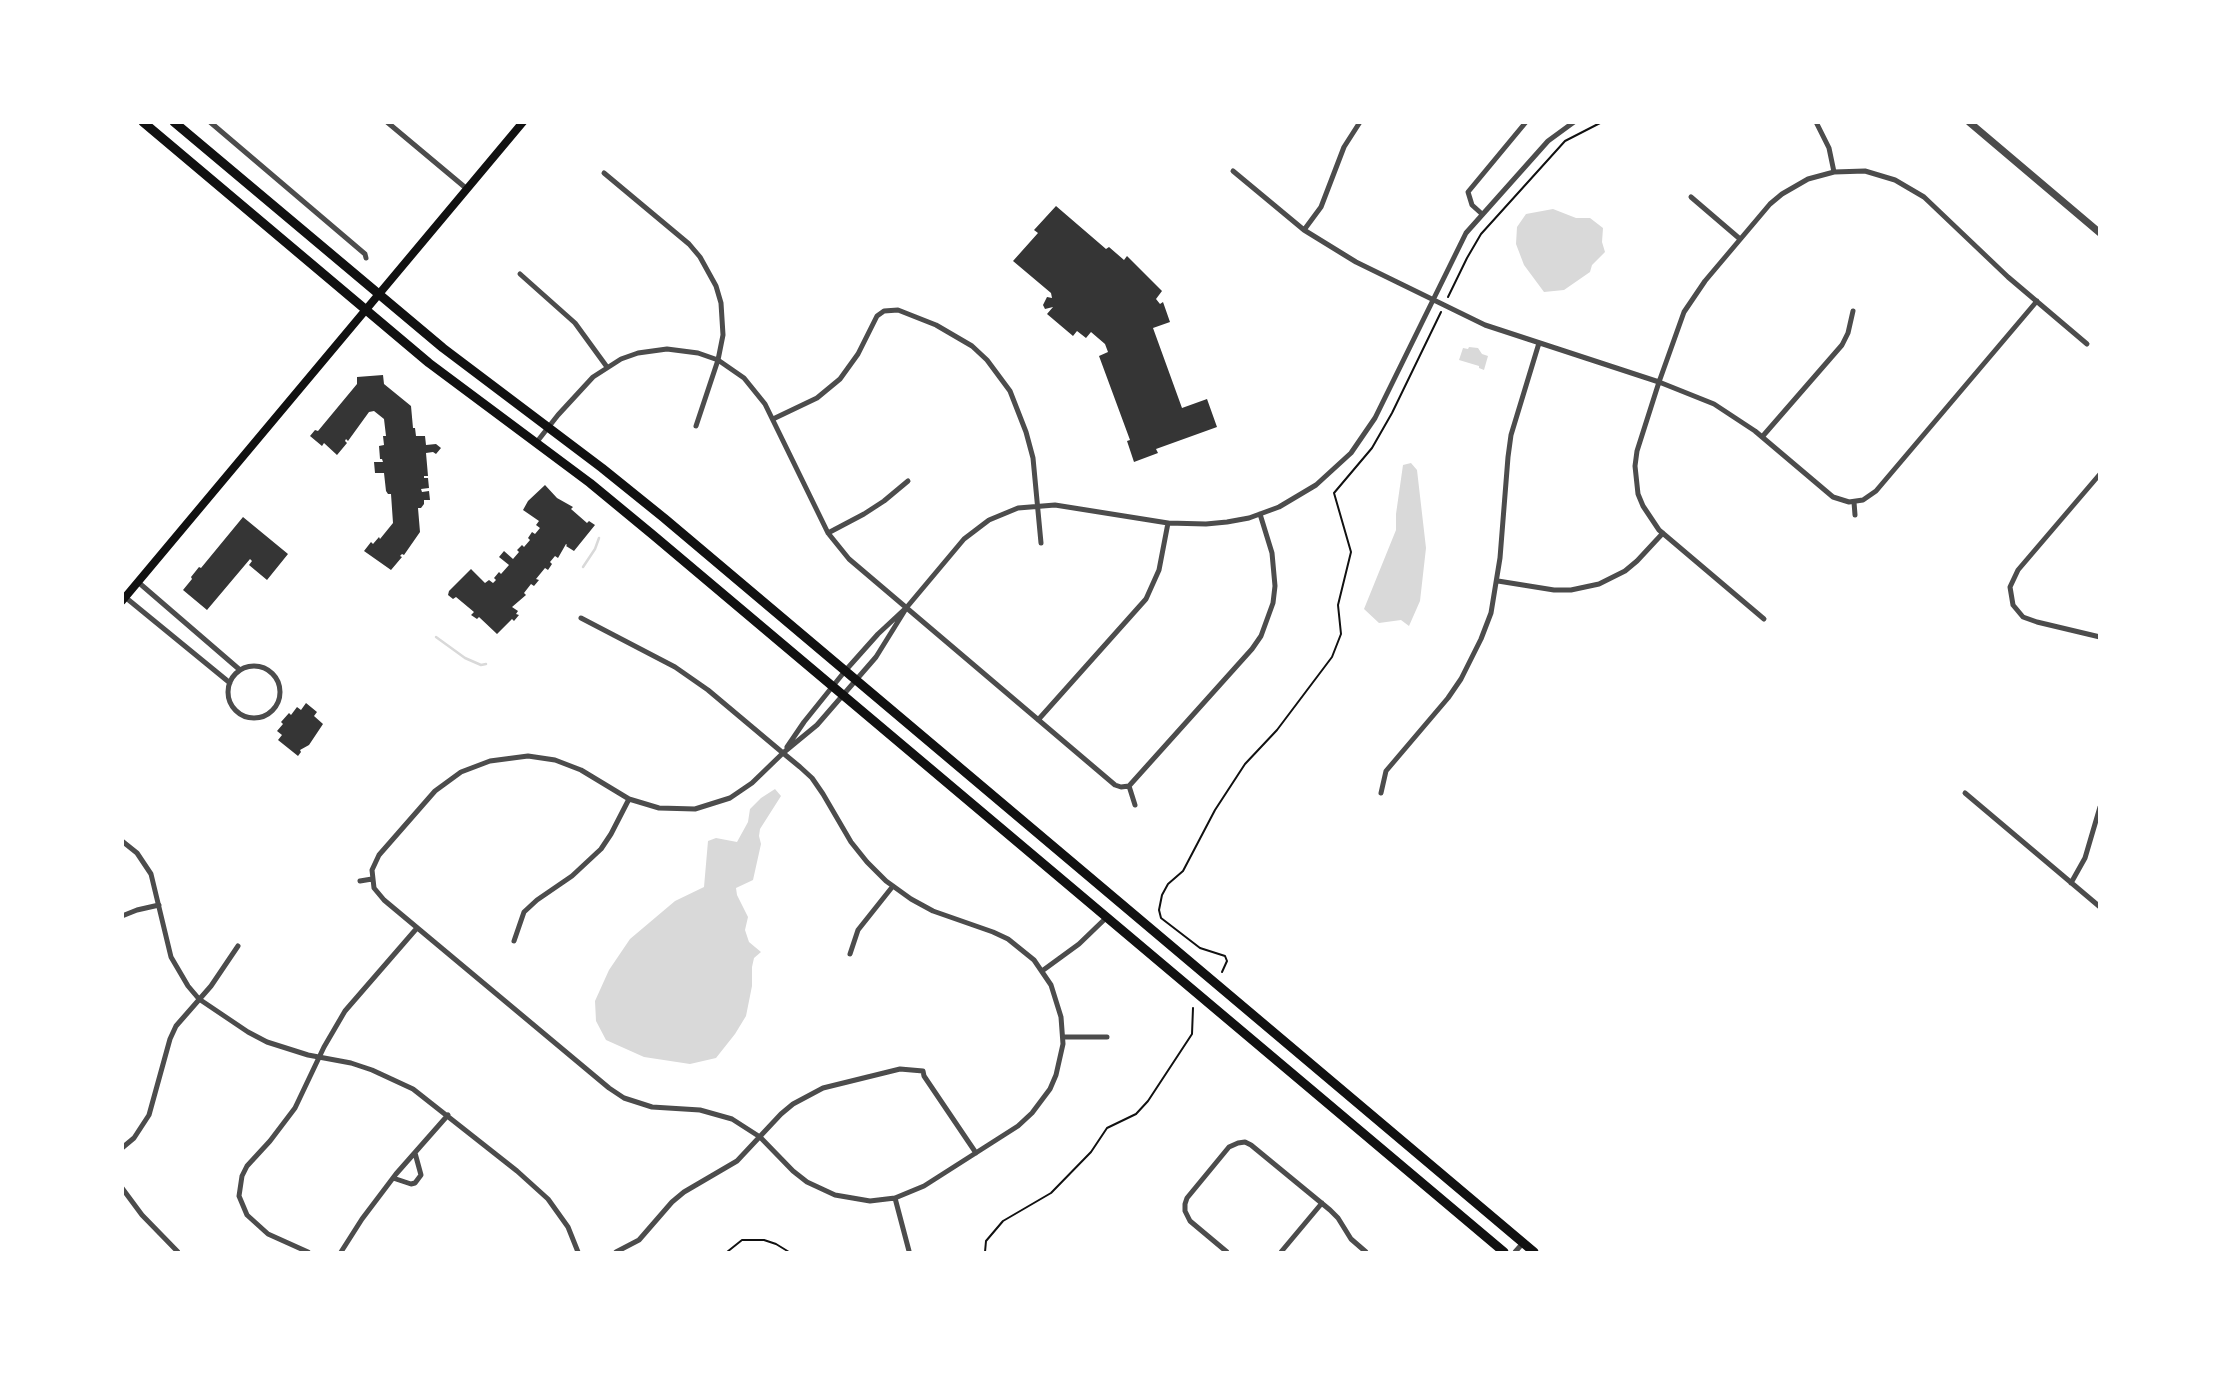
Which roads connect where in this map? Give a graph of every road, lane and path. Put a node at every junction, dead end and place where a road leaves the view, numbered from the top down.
1 (143, 122) edge
2 (174, 122) edge
3 (210, 122) edge
4 (387, 122) edge
5 (523, 122) edge
6 (1360, 122) edge
7 (1526, 122) edge
8 (1574, 122) edge
9 (1602, 122) edge
10 (1816, 122) edge
11 (1963, 122) edge
12 (1969, 122) edge
13 (1976, 130) junction
14 (1233, 171) dead end
15 (1834, 172) junction
16 (604, 173) dead end
17 (467, 189) junction
18 (1691, 197) dead end
19 (1482, 214) junction
20 (1304, 230) junction
21 (2099, 233) edge
22 (1740, 239) junction
23 (366, 258) dead end
24 (520, 274) dead end
25 (379, 294) junction
26 (1433, 300) junction
27 (2037, 301) junction
28 (1444, 306) junction
29 (366, 310) junction
30 (1853, 311) dead end
31 (1539, 344) junction
32 (2087, 344) dead end
33 (718, 360) junction
34 (607, 367) junction
35 (1659, 382) junction
36 (773, 419) junction
37 (696, 426) dead end
38 (548, 427) junction
39 (1762, 437) junction
40 (536, 443) junction
41 (2099, 474) edge
42 (908, 481) dead end
43 (1854, 502) junction
44 (1039, 505) junction
45 (1260, 514) junction
46 (1856, 516) dead end
47 (1168, 523) junction
48 (828, 533) junction
49 (1663, 533) junction
50 (1041, 543) dead end
51 (1498, 581) junction
52 (138, 582) junction
53 (124, 599) edge
54 (907, 607) junction
55 (581, 618) dead end
56 (1764, 619) dead end
57 (2099, 637) edge
58 (240, 670) junction
59 (845, 671) junction
60 (855, 680) junction
61 (230, 683) junction
62 (832, 686) junction
63 (843, 695) junction
64 (1038, 720) junction
65 (783, 753) junction
66 (1129, 786) junction
67 (1381, 793) dead end
68 (1965, 793) dead end
69 (629, 799) junction
70 (1135, 806) dead end
71 (2099, 807) edge
72 (122, 841) edge
73 (372, 879) junction
74 (360, 881) dead end
75 (2071, 883) junction
76 (893, 886) junction
77 (159, 905) junction
78 (2099, 907) edge
79 (122, 916) edge
80 (1107, 917) junction
81 (416, 928) junction
82 (514, 941) dead end
83 (238, 946) dead end
84 (850, 954) dead end
85 (1042, 971) junction
86 (1222, 972) dead end
87 (199, 999) junction
88 (1193, 1007) dead end
89 (1063, 1037) junction
90 (1107, 1037) dead end
91 (319, 1057) junction
92 (448, 1115) junction
93 (760, 1137) junction
94 (122, 1148) edge
95 (415, 1153) junction
96 (976, 1153) junction
97 (393, 1178) junction
98 (122, 1188) edge
99 (895, 1198) junction
100 (1322, 1203) junction
101 (1186, 1216) junction
102 (1178, 1219) dead end
103 (1523, 1244) junction
104 (909, 1251) dead end
105 (178, 1252) edge
106 (308, 1252) edge
107 (341, 1252) edge
108 (578, 1252) edge
109 (616, 1252) edge
110 (727, 1252) edge
111 (789, 1252) edge
112 (985, 1252) edge
113 (1227, 1252) edge
114 (1281, 1252) edge
115 (1366, 1252) edge
116 (1504, 1252) edge
117 (1516, 1252) edge
118 (1532, 1252) edge

1 - 29 main road
2 - 25 main road
3 - 23 street
4 - 17 street
5 - 17 main road
6 - 20 street
7 - 19 street
8 - 19 street
9 - 28 path
10 - 15 street
11 - 13 street
12 - 13 street
13 - 21 street
14 - 20 street
15 - 22 street
15 - 27 street
16 - 33 street
17 - 25 main road
18 - 22 street
19 - 26 street
20 - 26 street
22 - 35 street
24 - 34 street
25 - 29 main road
25 - 38 main road
26 - 28 street
26 - 45 street
27 - 32 street
27 - 43 street
28 - 31 street
28 - 86 path
29 - 40 main road
29 - 52 main road
30 - 39 street
31 - 35 street
31 - 51 street
33 - 34 street
33 - 36 street
33 - 37 street
34 - 38 street
35 - 39 street
35 - 49 street
36 - 44 street
36 - 48 street
38 - 40 street
38 - 59 main road
39 - 43 street
40 - 62 main road
41 - 57 street
42 - 48 street
43 - 46 street
44 - 47 street
44 - 50 street
44 - 54 street
45 - 47 street
45 - 66 street
47 - 64 street
48 - 54 street
49 - 51 street
49 - 56 street
51 - 67 street
52 - 53 main road
52 - 58 street
53 - 61 street
54 - 59 street
54 - 60 street
54 - 64 street
55 - 65 street
58 - 61 street
58 - 61 street
59 - 60 main road
59 - 62 street
60 - 63 street
60 - 103 main road
62 - 63 main road
62 - 65 street
63 - 65 street
63 - 80 main road
64 - 66 street
65 - 69 street
65 - 76 street
66 - 70 street
68 - 75 street
69 - 73 street
69 - 82 street
71 - 75 street
72 - 77 street
73 - 74 street
73 - 81 street
75 - 78 street
76 - 84 street
76 - 85 street
77 - 79 street
77 - 87 street
80 - 85 street
80 - 116 main road
81 - 91 street
81 - 93 street
83 - 87 street
85 - 89 street
87 - 91 street
87 - 94 street
88 - 112 path
89 - 90 street
89 - 96 street
91 - 92 street
91 - 106 street
92 - 95 street
92 - 108 street
93 - 96 street
93 - 99 street
93 - 109 street
95 - 97 street
95 - 97 street
96 - 99 street
97 - 107 street
98 - 105 street
99 - 104 street
100 - 101 street
100 - 114 street
100 - 115 street
101 - 102 street
101 - 113 street
103 - 117 street
103 - 118 main road
110 - 111 path

